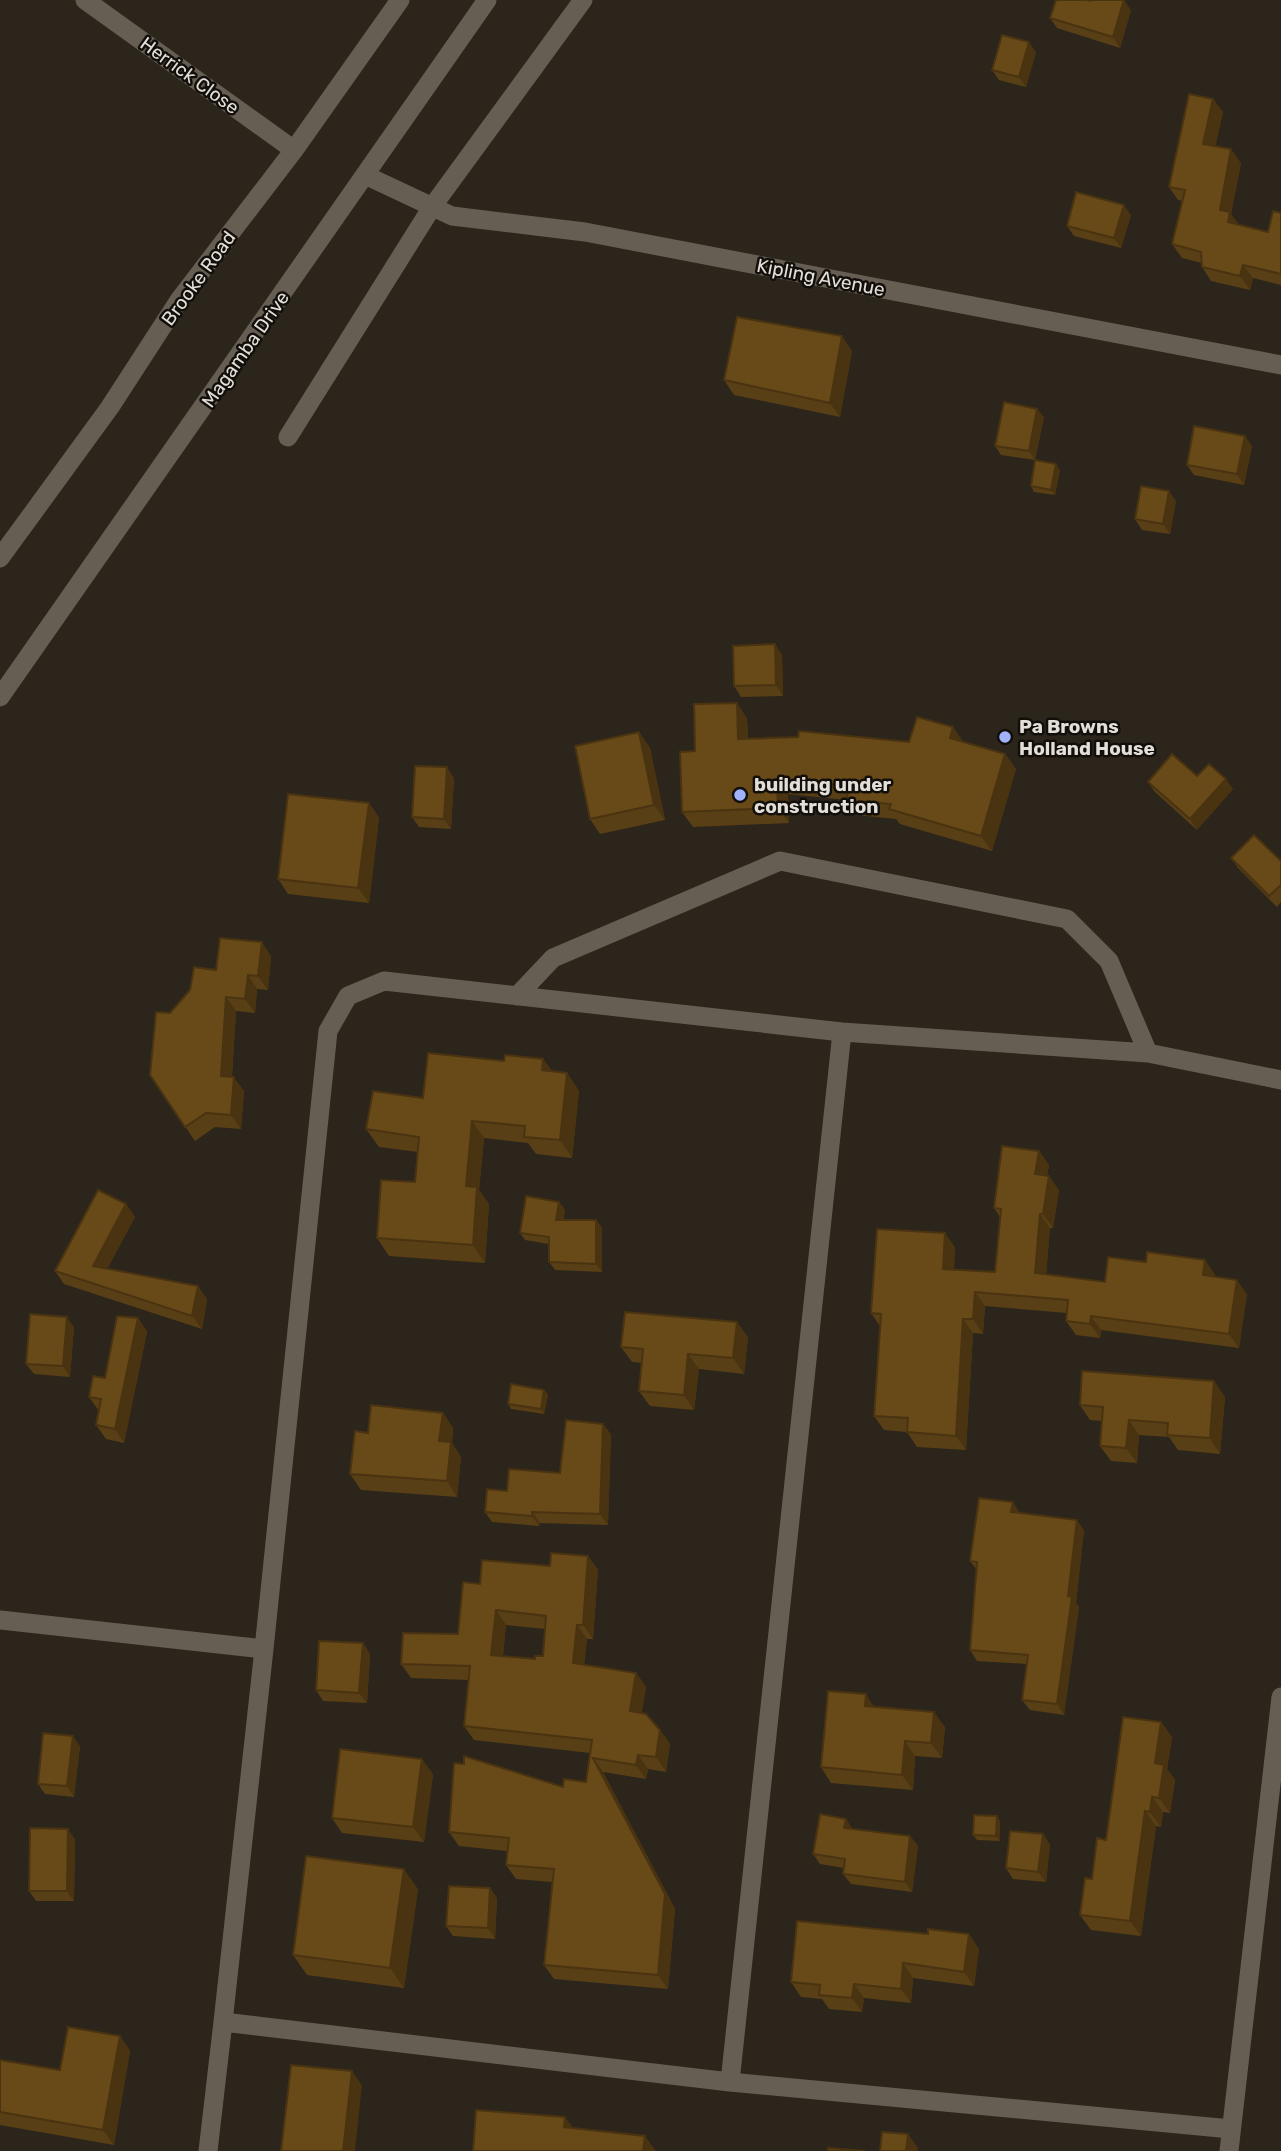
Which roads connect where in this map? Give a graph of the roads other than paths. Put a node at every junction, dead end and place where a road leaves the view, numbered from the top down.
1 (85, 0) edge
2 (400, 0) edge
3 (487, 0) edge
4 (583, 0) edge
5 (294, 150) junction
6 (367, 176) junction
7 (432, 206) junction
8 (1281, 365) edge
9 (288, 437) dead end
10 (0, 558) edge
11 (0, 697) edge
12 (517, 996) junction
13 (842, 1032) junction
14 (1148, 1053) junction
15 (1281, 1080) edge
16 (0, 1620) edge
17 (264, 1649) junction
18 (1281, 1697) edge
19 (223, 2022) junction
20 (730, 2082) junction
21 (1231, 2129) junction
22 (208, 2151) edge
23 (1228, 2151) edge

1 - 5 street, Herrick Close
2 - 5 street, Brooke Road
3 - 6 street, Magamba Drive
4 - 7 street
5 - 10 street, Brooke Road
6 - 7 street, Kipling Avenue
6 - 11 street, Magamba Drive
7 - 8 street, Kipling Avenue
7 - 9 street
12 - 13 street
12 - 14 street
12 - 17 street
13 - 14 street
13 - 20 street
14 - 15 street
16 - 17 street
17 - 19 street
18 - 21 street
19 - 20 street
19 - 22 street
20 - 21 street
21 - 23 street

